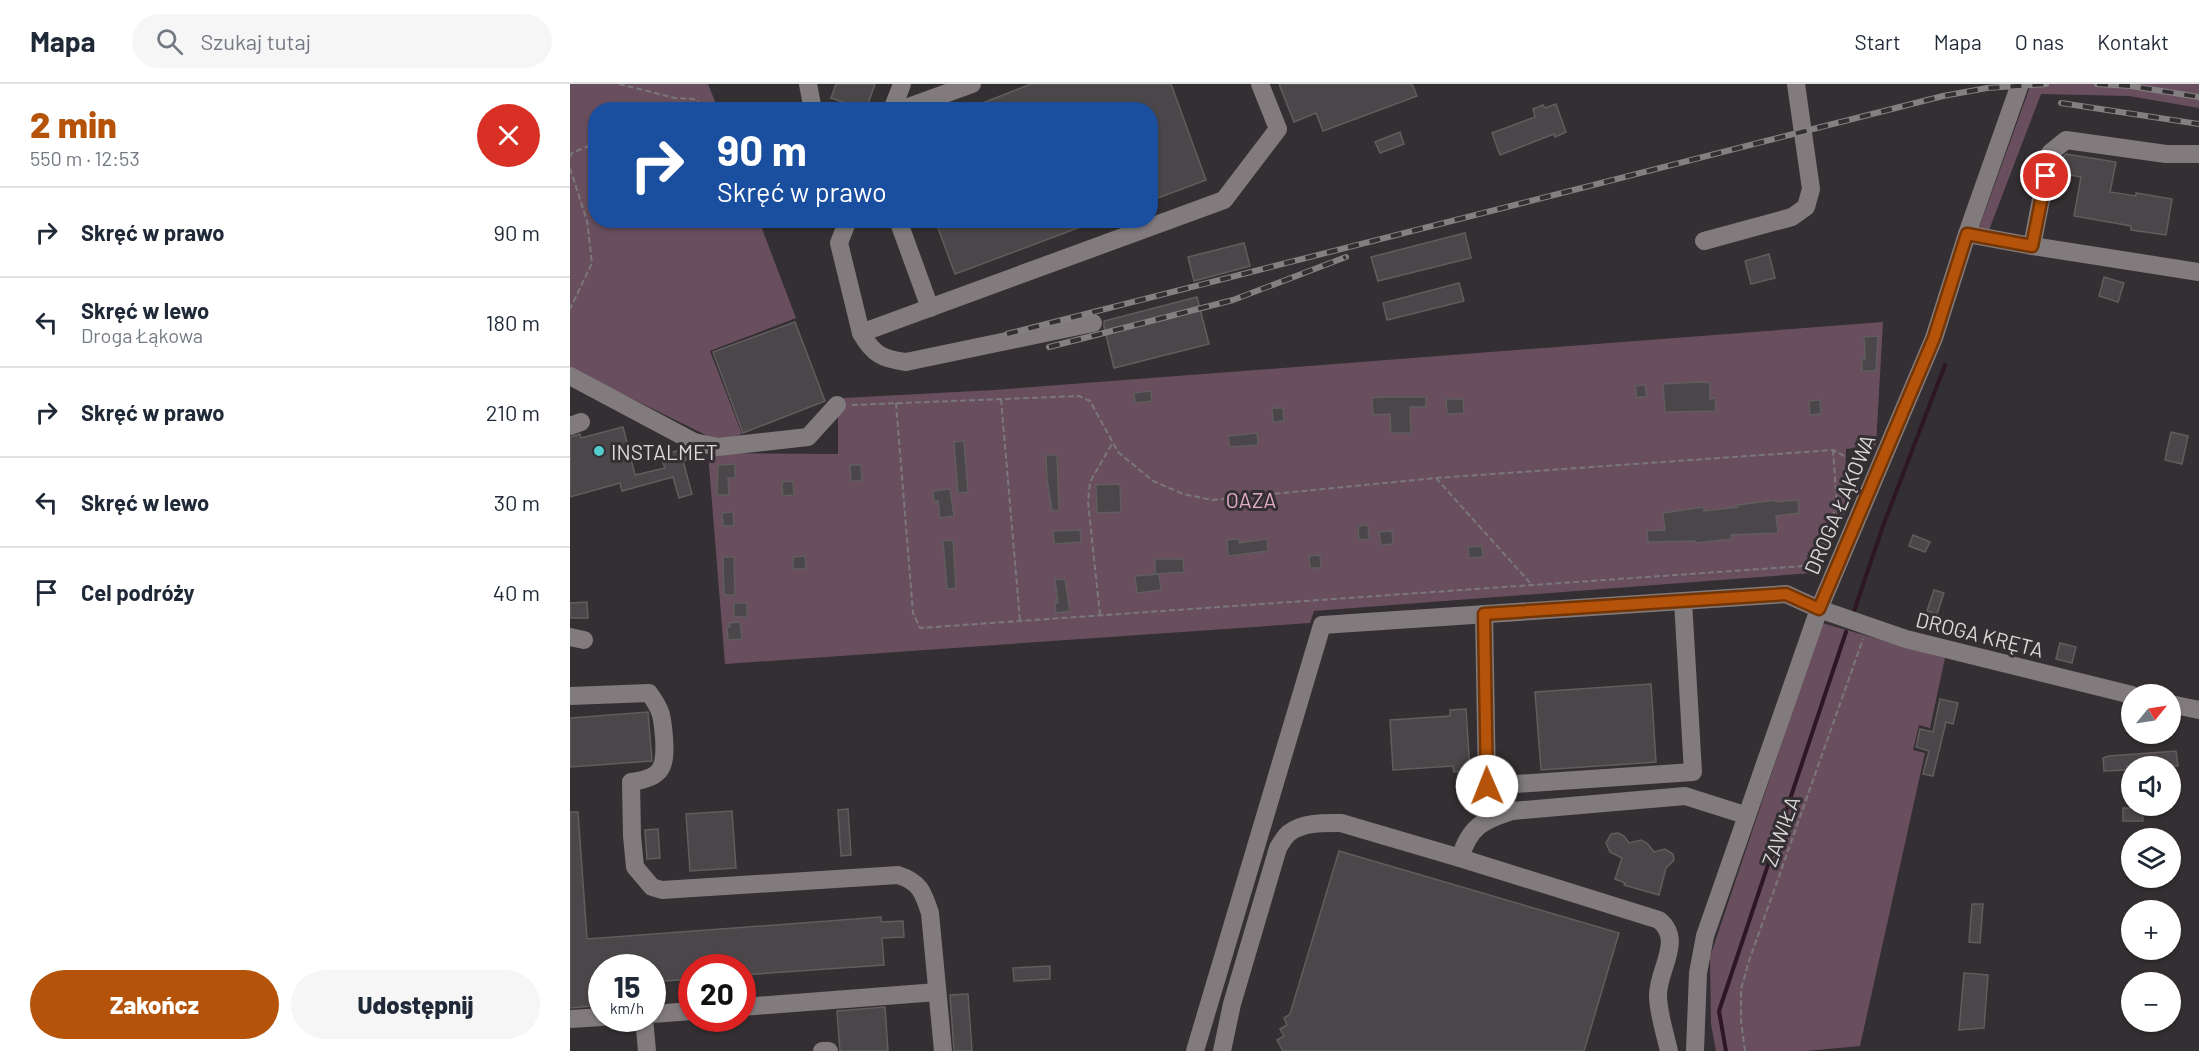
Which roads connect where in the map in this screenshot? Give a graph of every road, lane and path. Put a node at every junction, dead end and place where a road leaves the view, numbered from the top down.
1 (619, 84) edge
2 (808, 84) edge
3 (902, 84) edge
4 (972, 84) edge
5 (1260, 84) edge
6 (1796, 84) edge
7 (2020, 84) edge
8 (698, 102) edge
9 (811, 102) edge
10 (895, 102) edge
11 (922, 102) edge
12 (588, 146) edge
13 (2199, 154) edge
14 (570, 157) edge
15 (570, 168) edge
16 (1158, 224) edge
17 (836, 228) edge
18 (845, 228) edge
19 (901, 228) edge
20 (1148, 228) edge
21 (1967, 234) junction
22 (1704, 241) dead end
23 (839, 243) junction
24 (2032, 246) junction
25 (2199, 272) edge
26 (930, 308) junction
27 (570, 309) edge
28 (1093, 323) dead end
29 (861, 333) junction
30 (570, 376) edge
31 (1000, 399) junction
32 (896, 403) junction
33 (837, 405) joint
34 (1113, 442) junction
35 (1833, 450) junction
36 (1845, 457) dead end
37 (1436, 478) junction
38 (1532, 585) junction
39 (1683, 601) junction
40 (1819, 609) junction
41 (1484, 614) junction
42 (1100, 616) junction
43 (1020, 621) junction
44 (1865, 624) junction
45 (2121, 692) edge
46 (570, 696) edge
47 (2181, 706) edge
48 (2199, 710) edge
49 (1745, 816) junction
50 (1460, 858) junction
51 (938, 992) junction
52 (756, 1006) edge
53 (588, 1018) edge
54 (570, 1019) edge
55 (645, 1032) edge
56 (829, 1050) edge
57 (647, 1051) edge
58 (822, 1051) edge
59 (943, 1051) edge
60 (1195, 1051) edge
61 (1222, 1051) edge
62 (1669, 1051) edge
63 (1695, 1051) edge
64 (1744, 1051) edge

1 - 8 path
2 - 9 street
3 - 10 street
4 - 11 street
5 - 16 street
6 - 22 street
7 - 21 street, DROGA ŁĄKOWA
12 - 14 path
13 - 24 street
15 - 27 path
17 - 23 street
18 - 23 street
19 - 26 street
20 - 26 street
21 - 24 street
21 - 40 street, DROGA ŁĄKOWA
23 - 29 street
24 - 25 street
26 - 29 street
28 - 29 street
30 - 33 street
31 - 32 path
31 - 34 path
31 - 43 path
32 - 33 path
32 - 43 path
34 - 37 path
34 - 42 path
35 - 36 path
35 - 37 path
35 - 38 path
37 - 38 path
38 - 42 path
39 - 40 street, DROGA KRĘTA
39 - 41 street, DROGA KRĘTA
39 - 41 street
40 - 44 street, DROGA KRĘTA
40 - 49 street, DROGA ŁĄKOWA
41 - 60 street, DROGA KRĘTA
42 - 43 path
44 - 45 street, DROGA KRĘTA
44 - 64 path, ZAWIŁA
46 - 51 street
47 - 48 street
49 - 50 street
49 - 63 street, DROGA ŁĄKOWA
50 - 61 street
50 - 62 street
51 - 52 street
51 - 59 street
53 - 54 street
55 - 57 street
56 - 58 street

